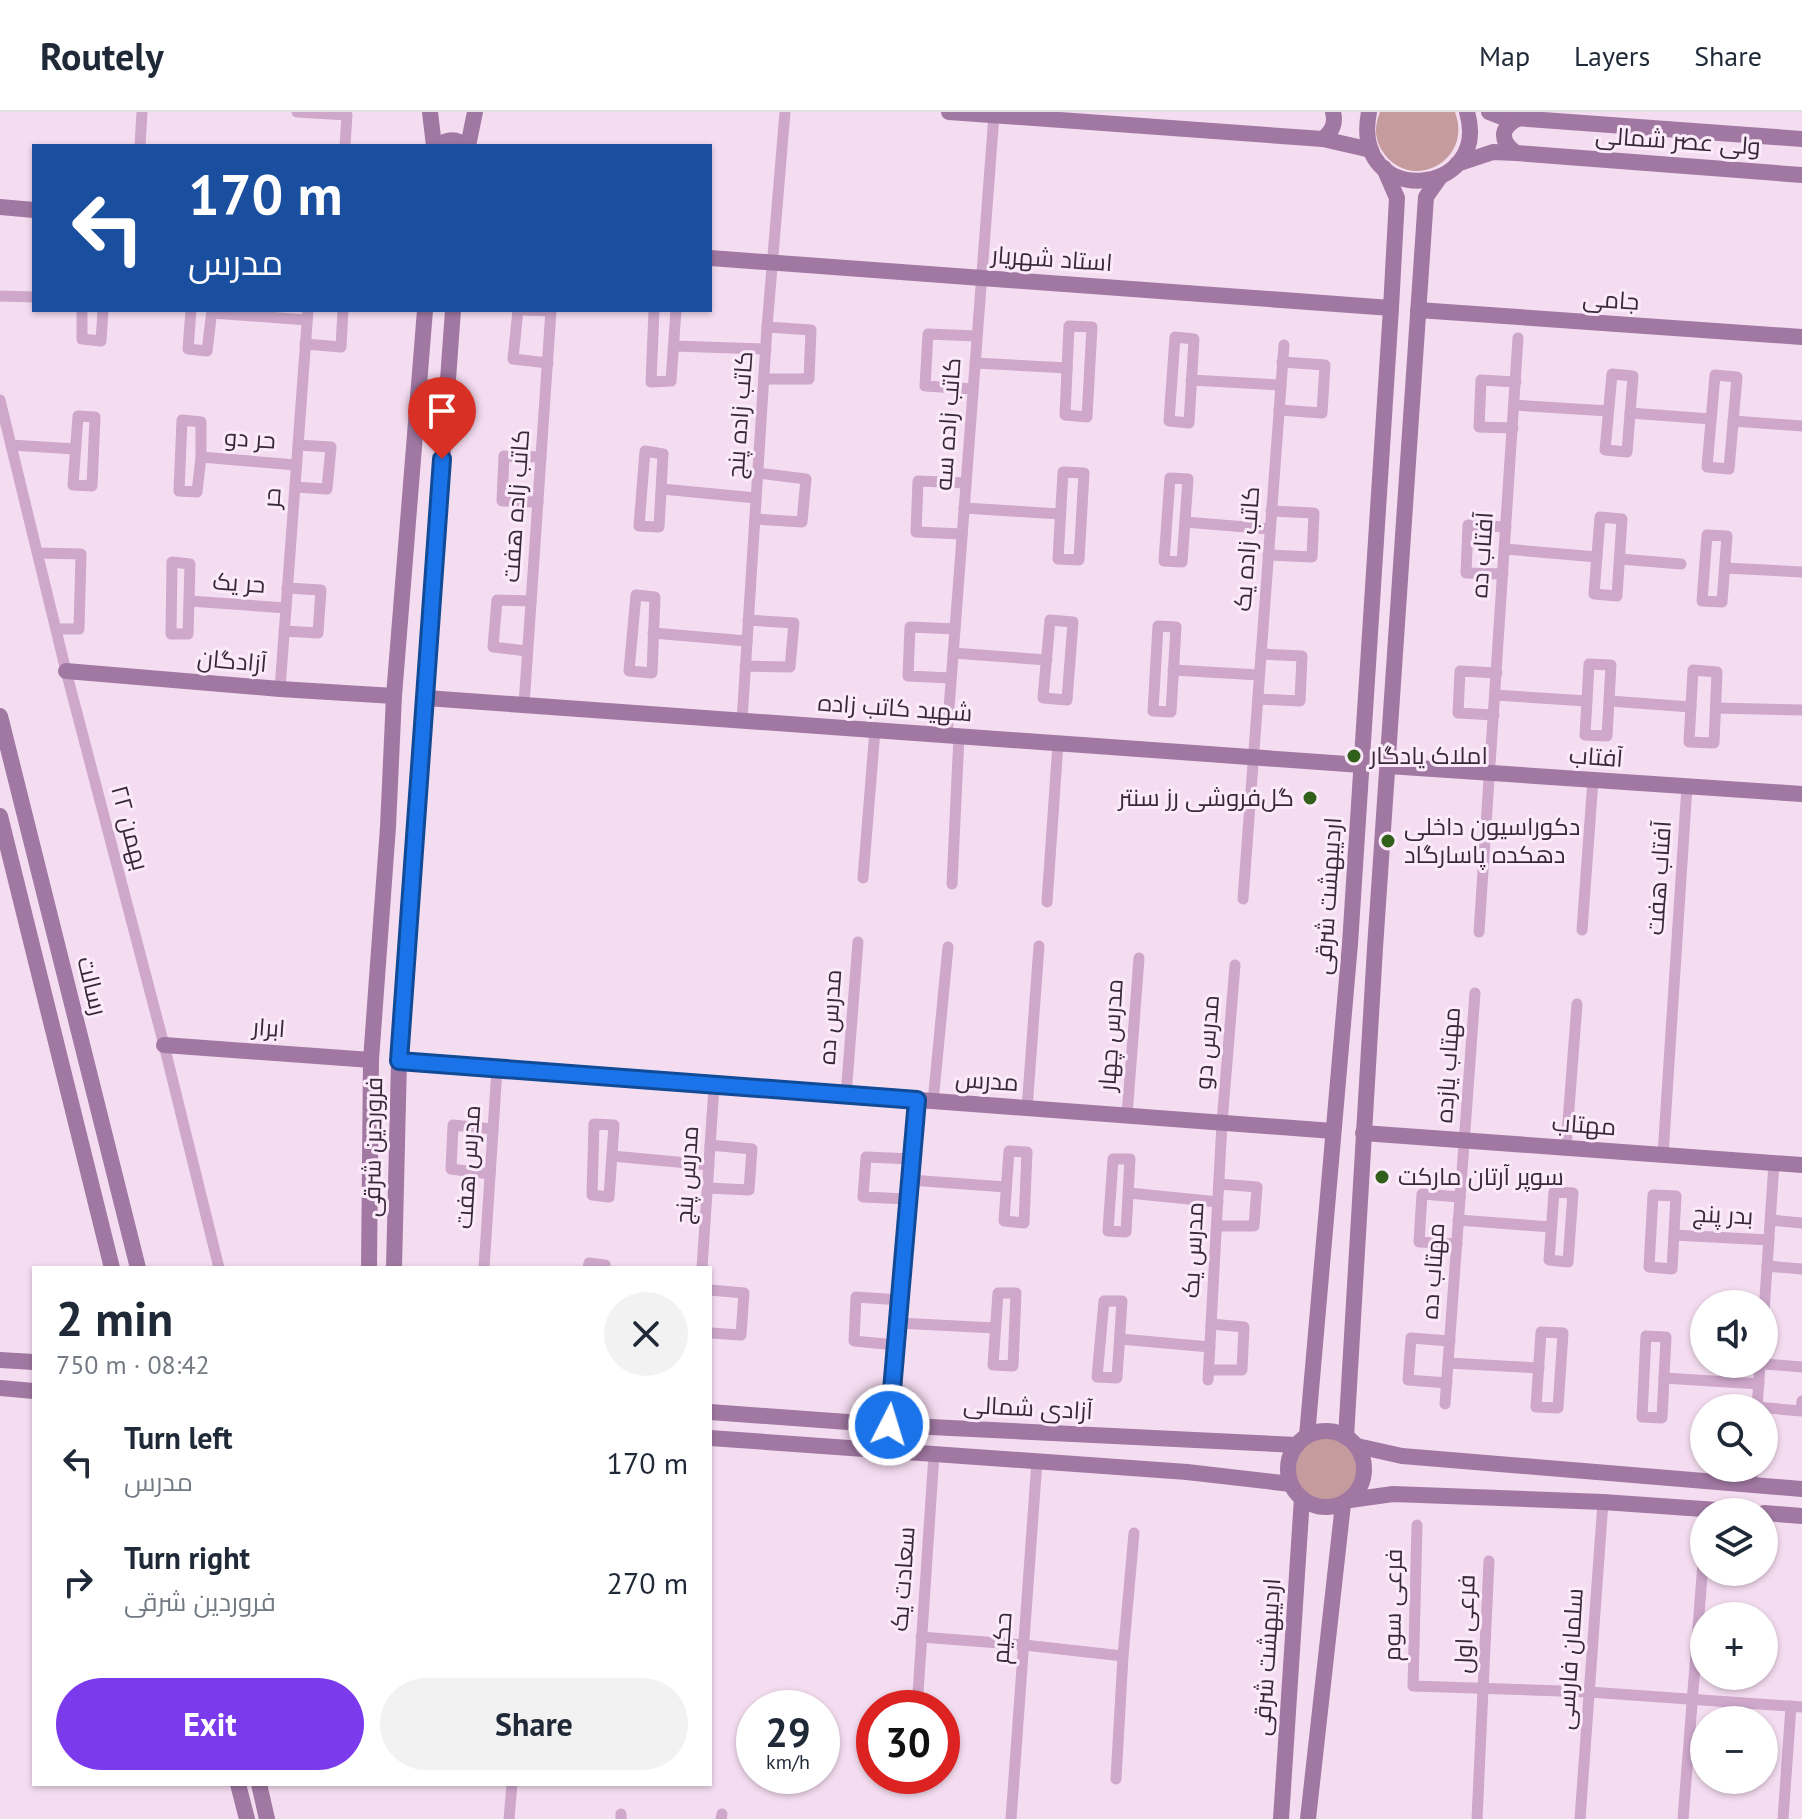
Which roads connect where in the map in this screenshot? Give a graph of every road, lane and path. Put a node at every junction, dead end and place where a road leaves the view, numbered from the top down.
1 (142, 112) edge
2 (297, 112) edge
3 (430, 112) edge
4 (475, 112) edge
5 (785, 112) edge
6 (949, 112) edge
7 (1333, 112) edge
8 (1369, 112) edge
9 (1467, 112) edge
10 (1489, 112) edge
11 (994, 115) junction
12 (1519, 118) junction
13 (1323, 139) junction
14 (1802, 139) edge
15 (140, 144) edge
16 (345, 144) edge
17 (435, 144) edge
18 (439, 144) edge
19 (463, 144) edge
20 (467, 144) edge
21 (1371, 150) junction
22 (1516, 153) junction
23 (1457, 164) junction
24 (1384, 168) junction
25 (1802, 175) edge
26 (1440, 177) junction
27 (0, 207) edge
28 (32, 210) edge
29 (1396, 214) junction
30 (1424, 219) junction
31 (712, 258) edge
32 (772, 263) junction
33 (981, 278) junction
34 (0, 296) edge
35 (32, 297) edge
36 (1391, 308) junction
37 (1418, 310) junction
38 (82, 312) edge
39 (103, 312) edge
40 (191, 312) edge
41 (212, 312) edge
42 (343, 312) edge
43 (425, 312) edge
44 (453, 312) edge
45 (518, 312) edge
46 (551, 312) edge
47 (654, 312) edge
48 (676, 312) edge
49 (307, 315) edge
50 (767, 327) junction
51 (977, 336) junction
52 (1802, 337) edge
53 (1518, 338) dead end
54 (305, 344) junction
55 (1284, 345) dead end
56 (674, 346) junction
57 (766, 349) junction
58 (1282, 362) junction
59 (548, 363) junction
60 (975, 363) junction
61 (1067, 368) junction
62 (764, 379) junction
63 (1191, 380) junction
64 (1516, 382) junction
65 (1281, 385) junction
66 (973, 389) junction
67 (0, 400) edge
68 (1514, 405) junction
69 (1279, 410) junction
70 (1608, 411) junction
71 (1630, 413) junction
72 (1711, 419) junction
73 (1733, 421) junction
74 (1802, 426) edge
75 (1513, 428) junction
76 (11, 445) junction
77 (298, 445) junction
78 (75, 449) junction
79 (201, 457) junction
80 (541, 457) junction
81 (296, 465) junction
82 (758, 473) junction
83 (966, 483) junction
84 (295, 487) junction
85 (662, 489) junction
86 (756, 498) junction
87 (538, 502) junction
88 (964, 508) junction
89 (1271, 511) junction
90 (1060, 514) junction
91 (755, 519) junction
92 (1185, 522) junction
93 (1506, 527) junction
94 (1270, 529) junction
95 (962, 534) junction
96 (1505, 549) junction
97 (38, 553) junction
98 (1268, 555) junction
99 (1597, 557) junction
100 (1620, 559) junction
101 (1681, 564) dead end
102 (1725, 568) junction
103 (1802, 572) edge
104 (1503, 574) junction
105 (287, 588) junction
106 (190, 601) junction
107 (531, 601) junction
108 (286, 608) junction
109 (748, 620) junction
110 (56, 629) junction
111 (955, 629) junction
112 (284, 631) junction
113 (653, 633) junction
114 (747, 641) junction
115 (527, 651) junction
116 (953, 653) junction
117 (1261, 654) junction
118 (1047, 660) junction
119 (745, 666) junction
120 (1173, 670) junction
121 (66, 671) junction
122 (1497, 673) junction
123 (1259, 675) junction
124 (951, 678) junction
125 (280, 689) junction
126 (1495, 695) junction
127 (394, 696) junction
128 (426, 698) junction
129 (1258, 699) junction
130 (1587, 701) junction
131 (1610, 701) junction
132 (524, 705) junction
133 (1691, 707) junction
134 (1716, 708) junction
135 (1802, 710) edge
136 (1494, 715) junction
137 (0, 716) edge
138 (742, 721) junction
139 (875, 730) junction
140 (953, 736) junction
141 (1058, 743) junction
142 (1254, 757) junction
143 (1361, 765) junction
144 (1388, 766) junction
145 (1490, 774) junction
146 (1593, 780) junction
147 (1687, 786) junction
148 (1802, 794) edge
149 (0, 816) edge
150 (863, 878) dead end
151 (952, 884) dead end
152 (1243, 899) dead end
153 (1047, 902) dead end
154 (1351, 922) junction
155 (1377, 922) junction
156 (1582, 930) dead end
157 (1479, 932) dead end
158 (858, 942) dead end
159 (1039, 946) dead end
160 (948, 947) dead end
161 (1139, 958) dead end
162 (1235, 965) dead end
163 (1348, 970) junction
164 (1373, 979) junction
165 (1475, 993) dead end
166 (1577, 1004) dead end
167 (164, 1045) junction
168 (371, 1060) junction
169 (399, 1061) junction
170 (497, 1069) junction
171 (714, 1086) junction
172 (846, 1095) junction
173 (925, 1101) junction
174 (1027, 1109) junction
175 (1127, 1116) junction
176 (1222, 1123) junction
177 (493, 1129) junction
178 (1333, 1131) junction
179 (1363, 1133) junction
180 (1464, 1140) junction
181 (710, 1145) junction
182 (1566, 1148) junction
183 (1663, 1155) junction
184 (612, 1156) junction
185 (912, 1159) junction
186 (1774, 1163) junction
187 (709, 1165) junction
188 (1802, 1165) edge
189 (490, 1174) junction
190 (910, 1180) junction
191 (1219, 1184) junction
192 (1006, 1187) junction
193 (708, 1188) junction
194 (1129, 1193) junction
195 (1460, 1197) junction
196 (908, 1199) junction
197 (1218, 1202) junction
198 (1458, 1220) junction
199 (1771, 1220) junction
200 (1802, 1223) edge
201 (1217, 1226) junction
202 (1551, 1227) junction
203 (1674, 1235) junction
204 (1769, 1240) junction
205 (1457, 1244) junction
206 (112, 1266) edge
207 (138, 1266) edge
208 (219, 1266) edge
209 (369, 1266) edge
210 (394, 1266) edge
211 (484, 1266) edge
212 (588, 1266) edge
213 (605, 1266) edge
214 (702, 1266) edge
215 (1767, 1266) junction
216 (1802, 1269) edge
217 (712, 1290) edge
218 (1765, 1290) edge
219 (900, 1300) junction
220 (898, 1323) junction
221 (1211, 1324) junction
222 (995, 1328) junction
223 (712, 1333) edge
224 (1120, 1339) junction
225 (1450, 1341) junction
226 (896, 1345) junction
227 (1210, 1347) junction
228 (0, 1360) edge
229 (32, 1362) edge
230 (1448, 1363) junction
231 (1778, 1365) edge
232 (1802, 1367) edge
233 (1539, 1368) junction
234 (1664, 1378) junction
235 (1760, 1378) edge
236 (1447, 1383) junction
237 (1759, 1384) junction
238 (0, 1388) edge
239 (32, 1391) edge
240 (1758, 1394) edge
241 (1802, 1401) edge
242 (1445, 1404) dead end
243 (1778, 1409) edge
244 (712, 1412) edge
245 (889, 1425) junction
246 (712, 1438) edge
247 (1302, 1441) junction
248 (1352, 1441) junction
249 (934, 1454) junction
250 (1037, 1461) junction
251 (1752, 1482) edge
252 (1291, 1484) junction
253 (1752, 1486) junction
254 (1802, 1489) edge
255 (1302, 1498) junction
256 (1346, 1502) junction
257 (1603, 1502) junction
258 (1690, 1508) edge
259 (1778, 1514) edge
260 (1802, 1516) edge
261 (1417, 1525) dead end
262 (1134, 1533) dead end
263 (1489, 1561) dead end
264 (1701, 1586) edge
265 (921, 1637) junction
266 (1024, 1645) junction
267 (1123, 1656) junction
268 (1484, 1688) junction
269 (918, 1690) edge
270 (1589, 1692) junction
271 (1692, 1699) junction
272 (1796, 1707) edge
273 (1116, 1779) dead end
274 (239, 1786) edge
275 (259, 1786) edge
276 (512, 1786) edge
277 (247, 1819) edge
278 (267, 1819) edge
279 (509, 1819) edge
280 (1011, 1819) edge
281 (1281, 1819) edge
282 (1308, 1819) edge
283 (1477, 1819) edge
284 (1580, 1819) edge
285 (1683, 1819) edge
286 (1783, 1819) edge

1 - 15 street
2 - 16 street
3 - 17 main road
4 - 20 main road
5 - 32 street, کاتب زاده پنج
6 - 11 main road
7 - 13 main road
8 - 21 main road
9 - 23 main road
10 - 12 main road, ولی عصر شمالی
11 - 13 main road
11 - 33 street, کاتب زاده سه
12 - 14 main road, ولی عصر شمالی
12 - 22 main road
13 - 21 main road
18 - 19 main road
21 - 24 main road, اردیبهشت شرقی
22 - 23 main road, ولی عصر شمالی
22 - 25 main road, ولی عصر شمالی
23 - 26 main road
24 - 26 main road
24 - 29 main road, اردیبهشت شرقی
26 - 30 main road, اردیبهشت شرقی
27 - 28 main road
29 - 30 main road
29 - 36 main road, اردیبهشت شرقی
30 - 37 main road, اردیبهشت شرقی
31 - 32 main road, استاد شهریار
32 - 33 main road, استاد شهریار
32 - 50 street, کاتب زاده پنج
33 - 36 main road, استاد شهریار
33 - 51 street, کاتب زاده سه
34 - 35 street
36 - 143 main road, اردیبهشت شرقی
37 - 52 main road, جامی
37 - 144 main road, اردیبهشت شرقی
38 - 39 street
40 - 41 street
41 - 49 street
42 - 54 street
43 - 127 main road, فروردین شرقی
44 - 128 main road, فروردین شرقی
45 - 59 street
46 - 59 street, کاتب زاده هفت
47 - 56 street
48 - 56 street
49 - 54 street, حر
50 - 57 street, کاتب زاده پنج
50 - 62 street
51 - 60 street, کاتب زاده سه
51 - 66 street
53 - 64 street, آفتاب ده
54 - 77 street, حر
55 - 58 street, کاتب زاده یک
56 - 57 street
57 - 62 street, کاتب زاده پنج
58 - 65 street, کاتب زاده یک
58 - 69 street
59 - 80 street, کاتب زاده هفت
60 - 61 street
60 - 66 street, کاتب زاده سه
61 - 61 street
62 - 82 street, کاتب زاده پنج
63 - 63 street
63 - 65 street
64 - 68 street, آفتاب ده
64 - 75 street
65 - 69 street, کاتب زاده یک
66 - 83 street, کاتب زاده سه
67 - 76 street, ۲۲ بهمن
68 - 70 street
68 - 75 street, آفتاب ده
69 - 89 street, کاتب زاده یک
70 - 71 street
70 - 71 street
71 - 72 street
72 - 73 street
72 - 73 street
73 - 74 street
75 - 93 street, آفتاب ده
76 - 78 street
76 - 97 street, ۲۲ بهمن
77 - 81 street, حر
77 - 84 street
78 - 78 street
79 - 79 street
79 - 81 street, حر دو
80 - 87 street, کاتب زاده هفت
80 - 87 street
81 - 84 street, حر
82 - 86 street, کاتب زاده پنج
82 - 91 street
83 - 88 street, کاتب زاده سه
83 - 95 street
84 - 105 street, حر
85 - 85 street
85 - 86 street
86 - 91 street, کاتب زاده پنج
87 - 107 street, کاتب زاده هفت
88 - 90 street
88 - 95 street, کاتب زاده سه
89 - 94 street, کاتب زاده یک
89 - 98 street
90 - 90 street
91 - 109 street, کاتب زاده پنج
92 - 92 street
92 - 94 street
93 - 96 street, آفتاب ده
93 - 104 street
94 - 98 street, کاتب زاده یک
95 - 111 street, کاتب زاده سه
96 - 99 street
96 - 104 street, آفتاب ده
97 - 110 street, ۲۲ بهمن
97 - 110 street
98 - 117 street, کاتب زاده یک
99 - 100 street
99 - 100 street
100 - 101 street
102 - 102 street
102 - 103 street
104 - 122 street, آفتاب ده
105 - 108 street, حر
105 - 112 street
106 - 106 street
106 - 108 street, حر یک
107 - 115 street, کاتب زاده هفت
107 - 115 street
108 - 112 street, حر
109 - 114 street, کاتب زاده پنج
109 - 119 street
110 - 121 street, ۲۲ بهمن
111 - 116 street, کاتب زاده سه
111 - 124 street
112 - 125 street, حر
113 - 113 street
113 - 114 street
114 - 119 street, کاتب زاده پنج
115 - 132 street, کاتب زاده هفت
116 - 118 street
116 - 124 street, کاتب زاده سه
117 - 123 street, کاتب زاده یک
117 - 129 street
118 - 118 street
119 - 138 street, کاتب زاده پنج
120 - 120 street
120 - 123 street
121 - 125 main road, آزادگان
121 - 167 street, ۲۲ بهمن
122 - 126 street, آفتاب ده
122 - 136 street
123 - 129 street, کاتب زاده یک
124 - 140 street, کاتب زاده سه
125 - 127 main road, آزادگان
126 - 130 street
126 - 136 street, آفتاب ده
127 - 168 main road, فروردین شرقی
128 - 132 main road, شهید کاتب زاده
128 - 169 main road, فروردین شرقی
129 - 142 street, کاتب زاده یک
130 - 131 street
130 - 131 street
131 - 133 street
132 - 138 main road, شهید کاتب زاده
133 - 134 street
133 - 134 street
134 - 135 street
136 - 145 street, آفتاب ده
137 - 207 main road, رسالت
138 - 139 main road, شهید کاتب زاده
139 - 140 main road, شهید کاتب زاده
139 - 150 street
140 - 141 main road, شهید کاتب زاده
140 - 151 street, کاتب زاده سه
141 - 142 main road, شهید کاتب زاده
141 - 153 street
142 - 143 main road, شهید کاتب زاده
142 - 152 street, کاتب زاده یک
143 - 154 main road, اردیبهشت شرقی
144 - 145 main road, آفتاب
144 - 155 main road, اردیبهشت شرقی
145 - 146 main road, آفتاب
145 - 157 street, آفتاب ده
146 - 147 main road, آفتاب
146 - 156 street
147 - 148 main road, آفتاب
147 - 183 street, آفتاب هفت
149 - 206 main road, رسالت
154 - 155 main road
154 - 163 main road, اردیبهشت شرقی
155 - 164 main road, اردیبهشت شرقی
158 - 172 street, مدرس ده
159 - 174 street
160 - 173 street
161 - 175 street, مدرس چهار
162 - 176 street, مدرس دو
163 - 164 main road
163 - 178 main road, اردیبهشت شرقی
164 - 179 main road, اردیبهشت شرقی
165 - 180 street, مهتاب یازده
166 - 182 street
167 - 168 main road, ابرار
167 - 208 street, ۲۲ بهمن
168 - 209 main road, فروردین شرقی
169 - 170 main road, مدرس
169 - 210 main road, فروردین شرقی
170 - 171 main road, مدرس
170 - 177 street, مدرس هفت
171 - 172 main road, مدرس
171 - 181 street, مدرس پنج
172 - 173 main road, مدرس
173 - 174 main road, مدرس
173 - 185 street
174 - 175 main road, مدرس
175 - 176 main road, مدرس
176 - 178 main road, مدرس
176 - 191 street, مدرس یک
177 - 189 street, مدرس هفت
177 - 189 street
178 - 247 main road, اردیبهشت شرقی
179 - 180 main road, مهتاب
179 - 248 main road, اردیبهشت شرقی
180 - 182 main road, مهتاب
180 - 195 street, مهتاب ده
181 - 187 street, مدرس پنج
181 - 193 street
182 - 183 main road, مهتاب
183 - 186 main road, مهتاب
184 - 184 street
184 - 187 street
185 - 190 street
185 - 196 street
186 - 188 main road, مهتاب
186 - 199 street
187 - 193 street, مدرس پنج
189 - 211 street, مدرس هفت
190 - 192 street
190 - 196 street
191 - 197 street, مدرس یک
191 - 201 street
192 - 192 street
193 - 214 street, مدرس پنج
194 - 194 street
194 - 197 street
195 - 198 street, مهتاب ده
195 - 205 street
196 - 219 street
197 - 201 street, مدرس یک
198 - 202 street
198 - 205 street, مهتاب ده
199 - 200 street
199 - 204 street
201 - 221 street, مدرس یک
202 - 202 street
203 - 203 street
203 - 204 street, بدر پنج
204 - 215 street
205 - 225 street, مهتاب ده
212 - 213 street
215 - 216 street
215 - 218 street
217 - 223 street
219 - 220 street
219 - 226 street
220 - 222 street
220 - 226 street
221 - 227 street, مدرس یک
221 - 227 street, مدرس یک
222 - 222 street
224 - 224 street
224 - 227 street
225 - 230 street, مهتاب ده
225 - 236 street
226 - 245 street
228 - 229 main road
230 - 233 street
230 - 236 street, مهتاب ده
231 - 232 street
233 - 233 street
234 - 234 street
234 - 237 street
235 - 237 street
236 - 242 street, مهتاب ده
237 - 240 street
238 - 239 main road
241 - 243 street
244 - 245 main road, آزادی شمالی
245 - 247 main road, آزادی شمالی
246 - 249 main road
247 - 248 main road
247 - 252 main road
248 - 253 main road
248 - 256 main road
249 - 250 main road
249 - 265 street, سعادت یک
250 - 252 main road
250 - 266 street, حکیم
251 - 253 street
252 - 255 main road
253 - 254 main road
255 - 256 main road
255 - 281 main road, اردیبهشت شرقی
256 - 257 main road
256 - 282 main road
257 - 258 main road
257 - 270 street, سلمان فارسی
259 - 260 main road
261 - 268 street, فرعی سوم
262 - 267 street
263 - 268 street, فرعی اول
264 - 271 street
265 - 266 street
265 - 269 street, سعادت یک
266 - 267 street
266 - 280 street, حکیم
267 - 273 street
268 - 270 street
268 - 283 street, فرعی اول
270 - 271 street
270 - 284 street, سلمان فارسی
271 - 272 street
271 - 285 street
272 - 286 street
274 - 277 main road
275 - 278 main road
276 - 279 street

